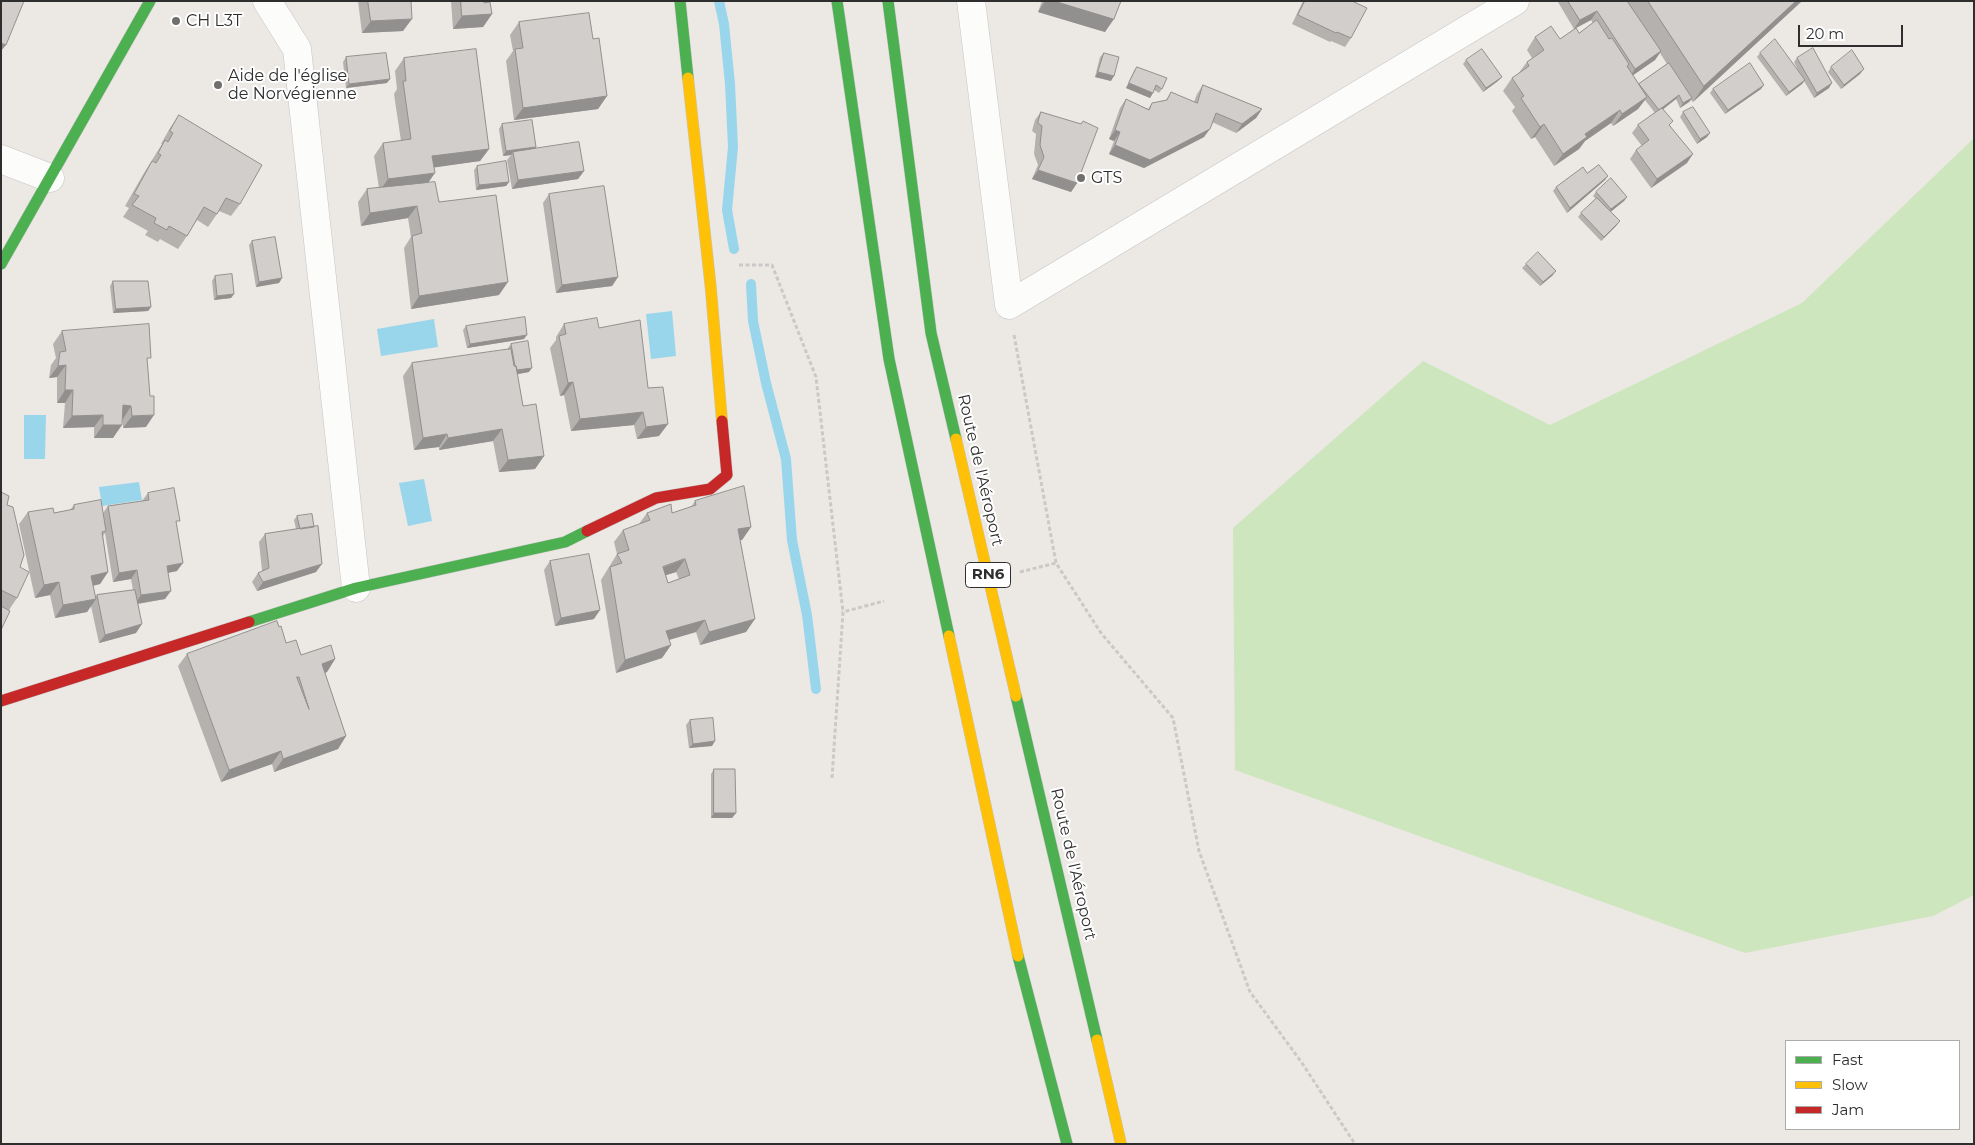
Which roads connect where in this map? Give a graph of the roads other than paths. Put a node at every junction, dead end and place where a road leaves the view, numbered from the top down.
1 (150, 1) edge
2 (267, 1) edge
3 (680, 1) edge
4 (837, 1) edge
5 (888, 1) edge
6 (971, 1) edge
7 (1515, 1) edge
8 (1, 159) edge
9 (50, 178) junction
10 (1, 264) edge
11 (356, 588) junction
12 (1, 701) edge
13 (1067, 1144) edge
14 (1121, 1144) edge

1 - 9 main road
2 - 11 street
3 - 11 main road
4 - 13 main road
5 - 14 main road, Route de l'Aéroport / RN6
6 - 7 street
8 - 9 street
9 - 10 main road
11 - 12 main road

